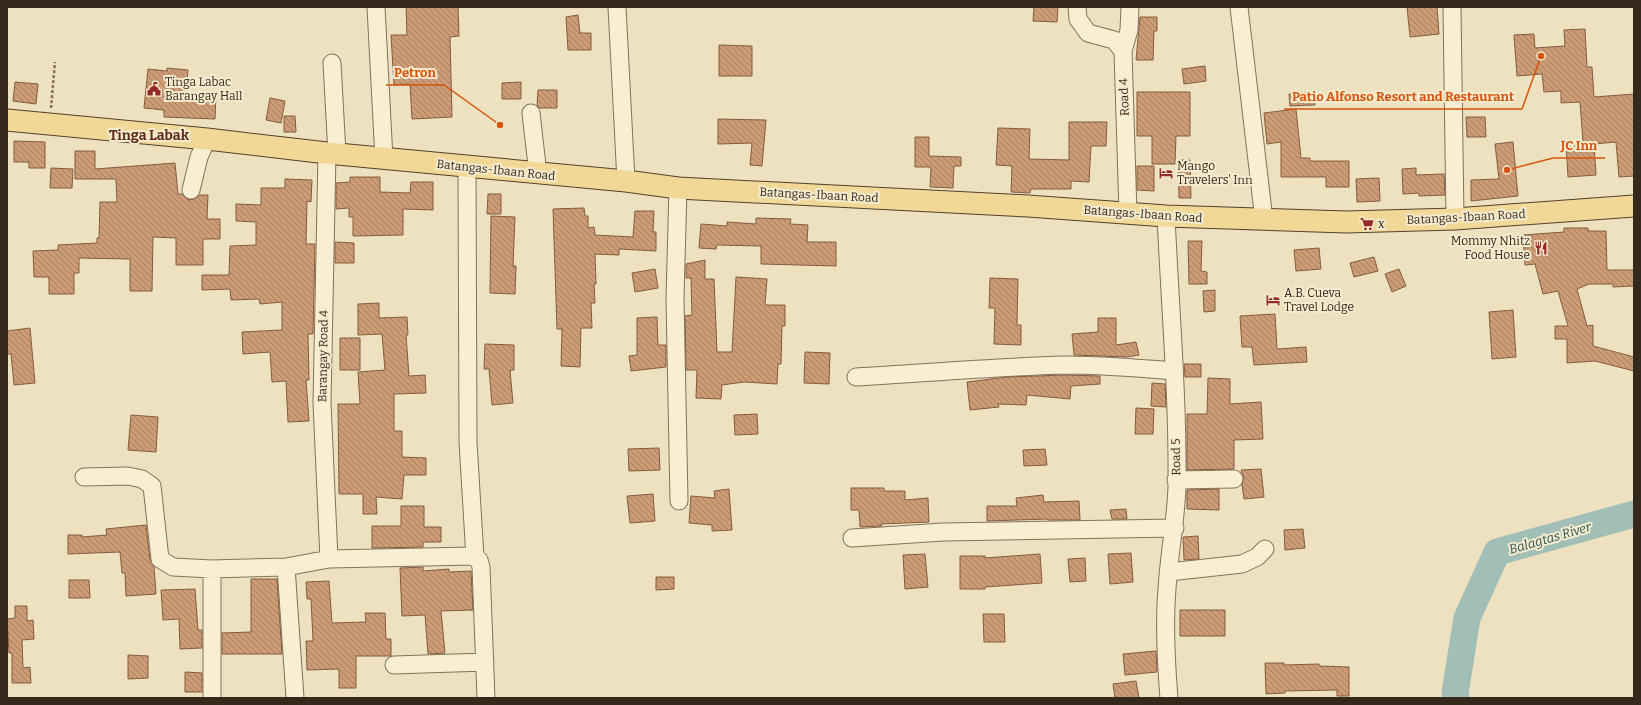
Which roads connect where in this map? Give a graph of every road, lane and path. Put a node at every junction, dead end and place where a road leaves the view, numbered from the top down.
1 (376, 7) edge
2 (617, 7) edge
3 (1077, 7) edge
4 (1130, 7) edge
5 (1239, 7) edge
6 (1452, 7) edge
7 (1123, 51) junction
8 (55, 62) dead end
9 (332, 63) dead end
10 (531, 112) dead end
11 (7, 120) edge
12 (50, 125) junction
13 (207, 139) junction
14 (332, 154) junction
15 (384, 159) junction
16 (467, 167) junction
17 (538, 174) junction
18 (626, 181) junction
19 (678, 188) junction
20 (191, 190) dead end
21 (1634, 206) edge
22 (1128, 214) junction
23 (1166, 216) junction
24 (1455, 219) junction
25 (1264, 220) junction
26 (1174, 371) junction
27 (856, 377) dead end
28 (84, 477) dead end
29 (1234, 479) dead end
30 (1176, 480) junction
31 (679, 502) dead end
32 (1175, 528) junction
33 (852, 538) dead end
34 (1265, 549) dead end
35 (475, 558) junction
36 (329, 559) junction
37 (286, 566) junction
38 (212, 569) junction
39 (1169, 572) junction
40 (485, 662) junction
41 (394, 665) dead end
42 (212, 698) edge
43 (295, 698) edge
44 (486, 698) edge
45 (1169, 698) edge

1 - 15 street
2 - 18 street
3 - 7 street
4 - 7 street, Road 4
5 - 25 street
6 - 24 street
7 - 22 street, Road 4
8 - 12 path
9 - 14 street, Barangay Road 4
10 - 17 street
11 - 12 main road, Batangas-Ibaan Road
12 - 13 main road, Batangas-Ibaan Road
13 - 14 main road, Batangas-Ibaan Road
13 - 20 street
14 - 15 main road, Batangas-Ibaan Road
14 - 36 street, Barangay Road 4
15 - 16 main road, Batangas-Ibaan Road
16 - 17 main road, Batangas-Ibaan Road
16 - 35 street
17 - 18 main road, Batangas-Ibaan Road
18 - 19 main road, Batangas-Ibaan Road
19 - 22 main road, Batangas-Ibaan Road
19 - 31 street
21 - 24 main road, Batangas-Ibaan Road
22 - 23 main road, Batangas-Ibaan Road
23 - 25 main road, Batangas-Ibaan Road
23 - 26 street, Road 5
24 - 25 main road, Batangas-Ibaan Road
26 - 27 street
26 - 30 street, Road 5
28 - 38 street
29 - 30 street
30 - 32 street, Road 5
32 - 33 street
32 - 39 street, Road 5
34 - 39 street
35 - 36 street
35 - 40 street
36 - 37 street
37 - 38 street
37 - 43 street
38 - 42 street
39 - 45 street, Road 5
40 - 41 street
40 - 44 street

